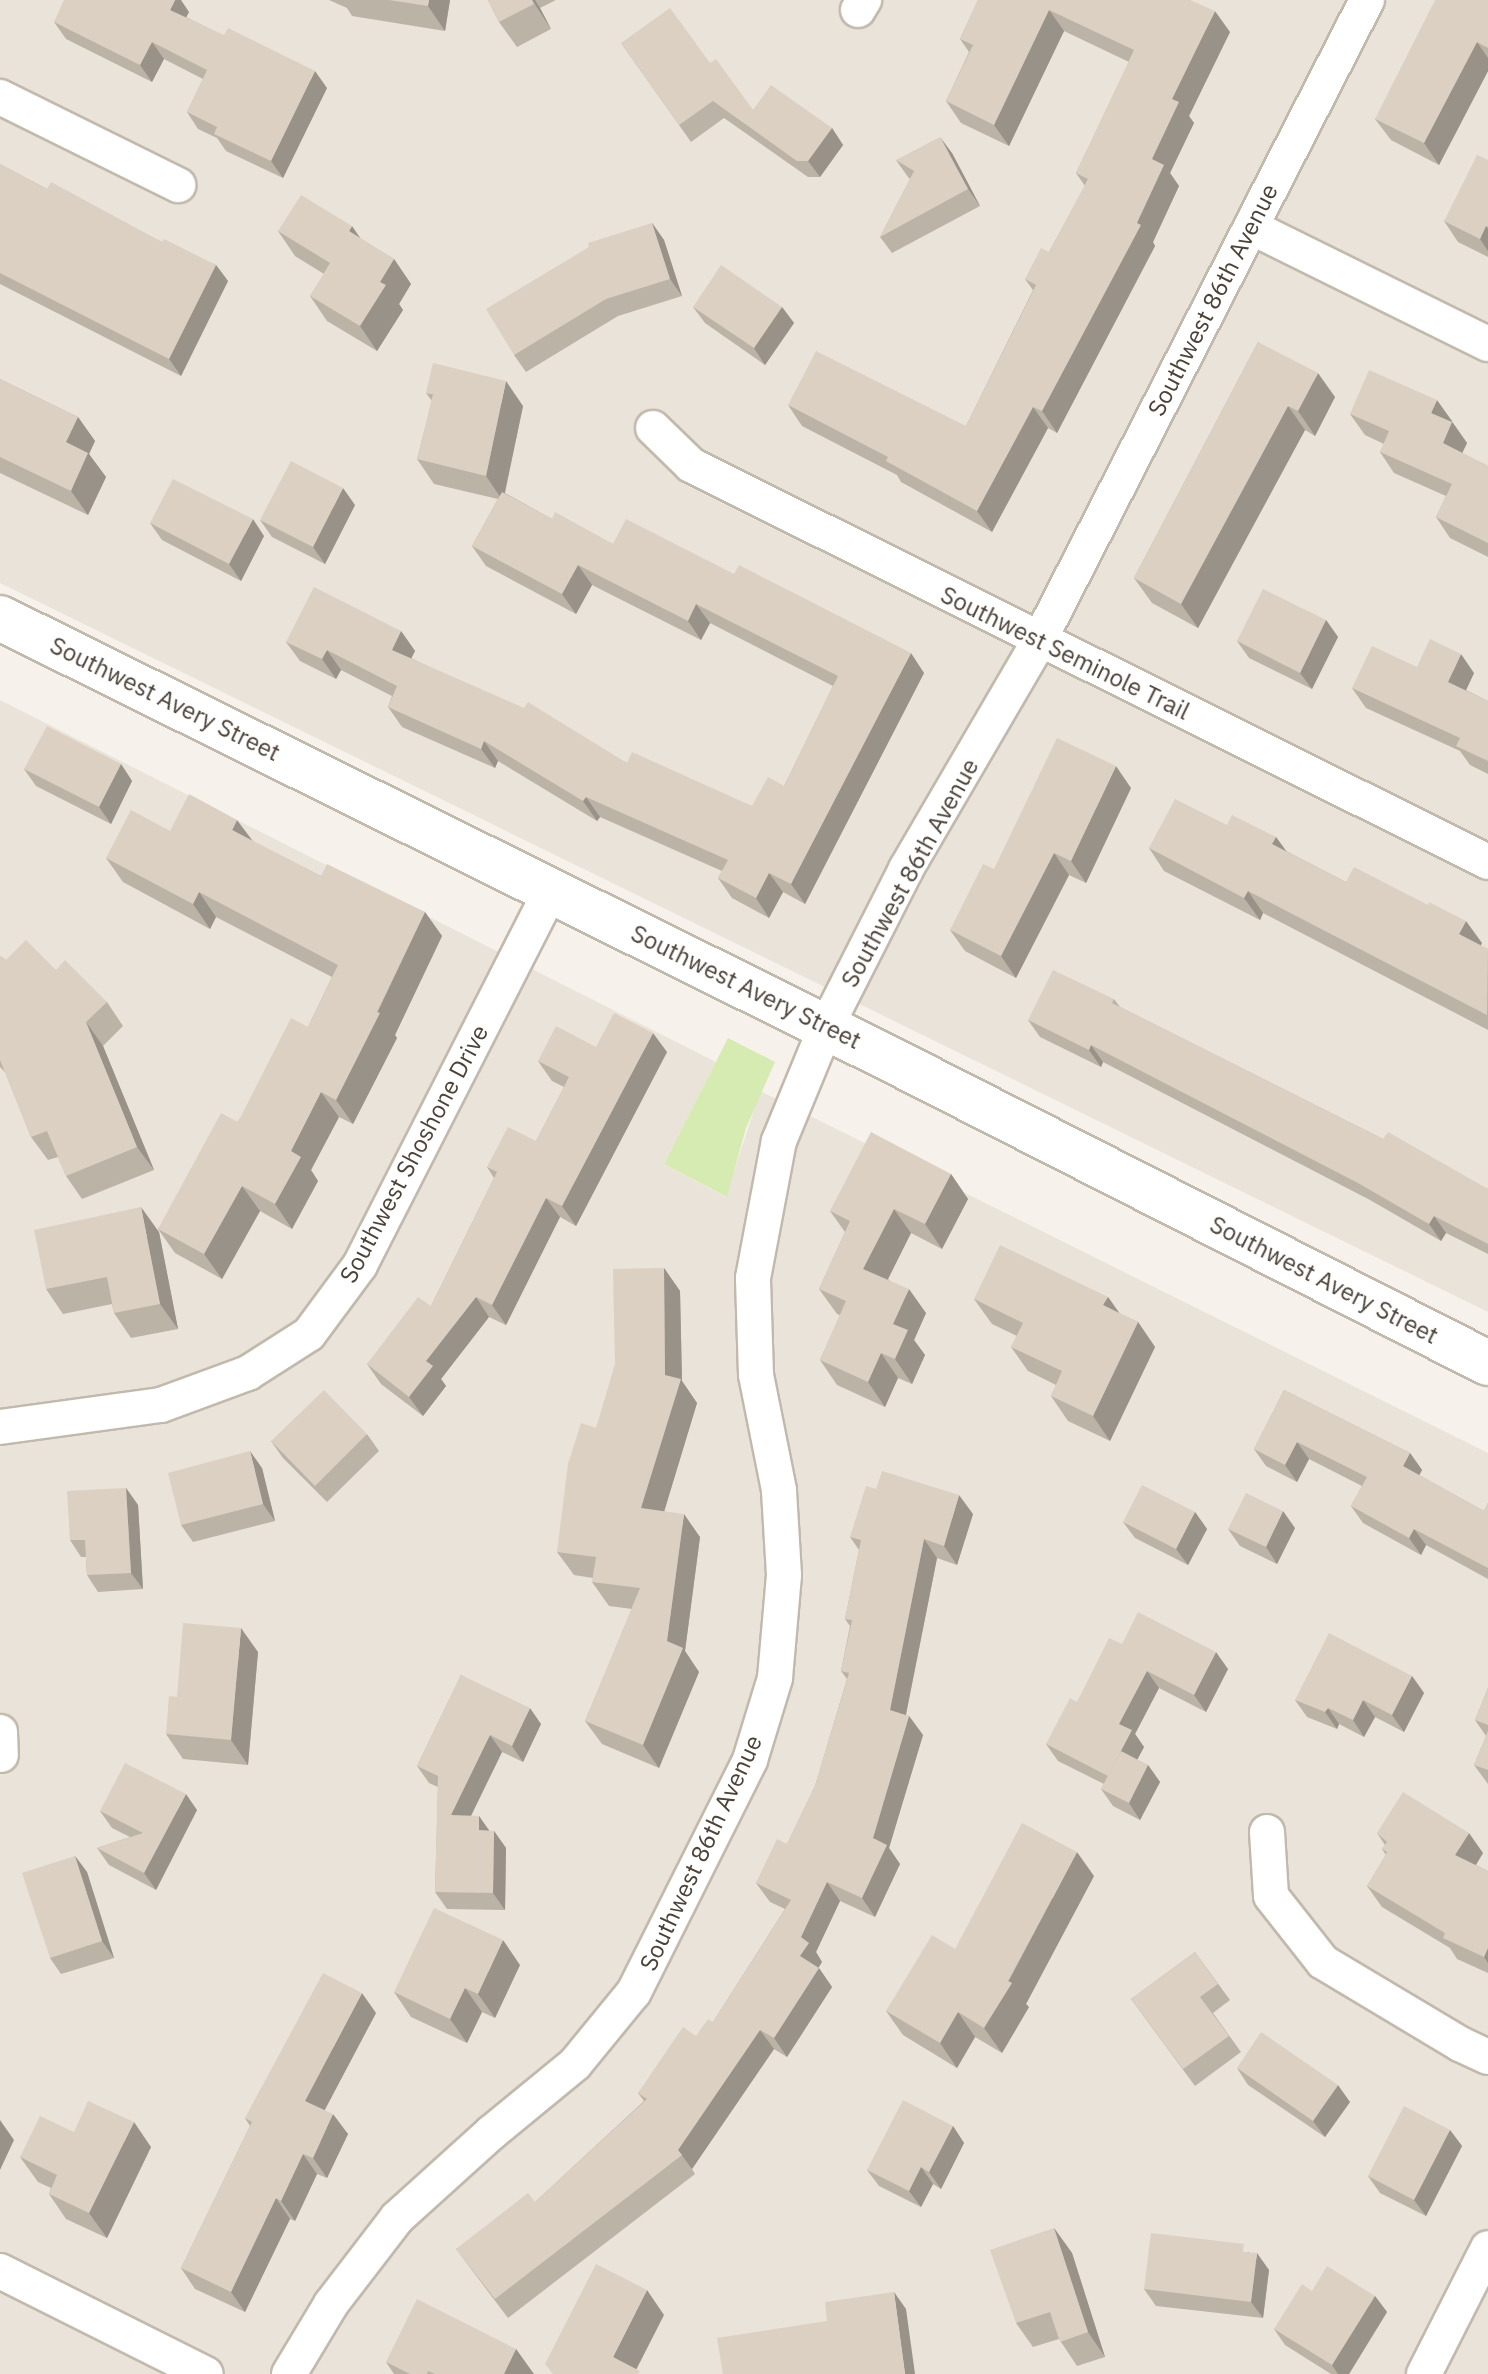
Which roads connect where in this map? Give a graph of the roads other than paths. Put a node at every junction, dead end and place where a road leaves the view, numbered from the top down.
1 (1366, 0) edge
2 (0, 97) edge
3 (178, 185) dead end
4 (1251, 227) junction
5 (1488, 344) edge
6 (653, 428) dead end
7 (0, 618) edge
8 (1039, 641) junction
9 (1488, 862) edge
10 (551, 890) junction
11 (826, 1027) junction
12 (1488, 1363) edge
13 (0, 1427) edge
14 (0, 1732) edge
15 (1, 1755) edge
16 (1267, 1832) dead end
17 (1488, 2057) edge
18 (1488, 2248) edge
19 (0, 2271) edge
20 (206, 2374) edge
21 (289, 2374) edge
22 (1424, 2374) edge

1 - 4 street, Southwest 86th Avenue
2 - 3 street
4 - 5 street
4 - 8 street, Southwest 86th Avenue
6 - 8 street, Southwest Seminole Trail
7 - 10 street, Southwest Avery Street
8 - 9 street, Southwest Seminole Trail
8 - 11 street, Southwest 86th Avenue
10 - 11 street, Southwest Avery Street
10 - 13 street, Southwest Shoshone Drive
11 - 12 street, Southwest Avery Street
11 - 21 street, Southwest 86th Avenue
14 - 15 street
16 - 17 street
18 - 22 street
19 - 20 street

